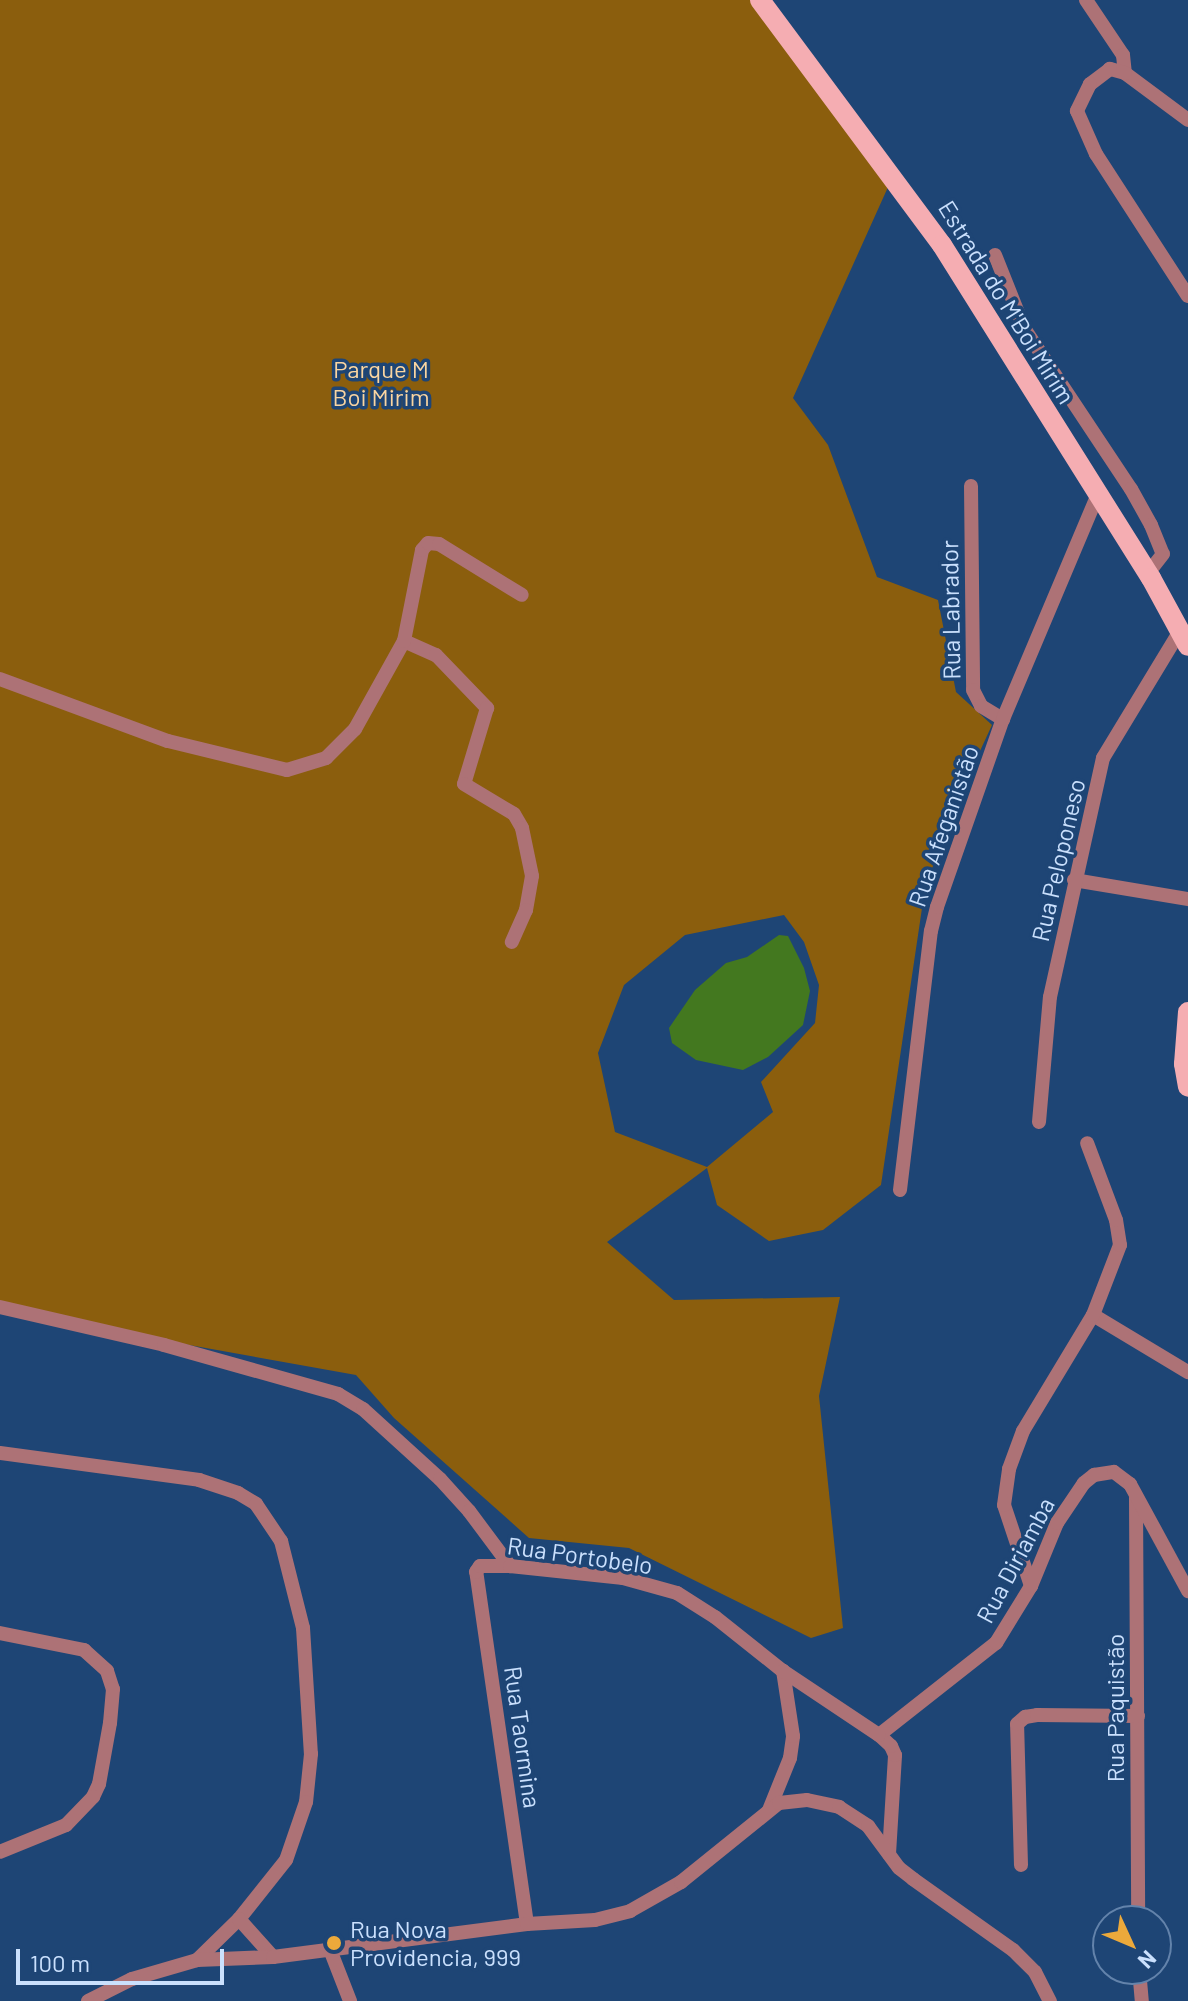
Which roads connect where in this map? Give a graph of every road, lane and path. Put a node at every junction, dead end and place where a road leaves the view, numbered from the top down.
1 (760, 0) edge
2 (1086, 0) edge
3 (1125, 73) junction
4 (1188, 120) edge
5 (995, 255) dead end
6 (1188, 296) edge
7 (971, 486) dead end
8 (1098, 494) junction
9 (1148, 573) junction
10 (522, 595) dead end
11 (1184, 637) edge
12 (404, 641) junction
13 (0, 679) edge
14 (1003, 719) junction
15 (1074, 880) junction
16 (1188, 899) edge
17 (512, 942) dead end
18 (1188, 1012) edge
19 (1188, 1087) edge
20 (1039, 1122) dead end
21 (1087, 1143) dead end
22 (900, 1190) dead end
23 (0, 1307) edge
24 (1093, 1315) junction
25 (1188, 1372) edge
26 (0, 1453) edge
27 (1136, 1494) junction
28 (487, 1565) joint
29 (510, 1566) junction
30 (1031, 1586) junction
31 (1188, 1591) edge
32 (0, 1633) edge
33 (783, 1671) junction
34 (1138, 1716) junction
35 (879, 1735) junction
36 (769, 1810) junction
37 (0, 1852) edge
38 (889, 1854) junction
39 (1021, 1865) dead end
40 (1138, 1905) edge
41 (239, 1919) junction
42 (527, 1924) junction
43 (329, 1947) junction
44 (273, 1957) junction
45 (197, 1960) junction
46 (88, 2001) edge
47 (350, 2001) edge
48 (1050, 2001) edge

1 - 8 main road, Estrada do M'Boi Mirim
2 - 3 street
3 - 4 street
3 - 6 street
5 - 9 street
7 - 14 street, Rua Labrador
8 - 9 main road, Estrada do M'Boi Mirim
8 - 14 street, Rua Afeganistão
9 - 11 main road, Estrada do M'Boi Mirim
10 - 12 street
11 - 15 street, Rua Peloponeso
12 - 13 street
12 - 17 street
14 - 22 street, Rua Afeganistão
15 - 16 street
15 - 20 street, Rua Peloponeso
18 - 19 main road
21 - 24 street
23 - 29 street
24 - 25 street
24 - 30 street
26 - 41 street
27 - 30 street, Rua Diriamba
27 - 31 street
27 - 34 street, Rua Paquistão
28 - 29 street, Rua Portobelo
28 - 42 street, Rua Taormina
29 - 33 street, Rua Portobelo
30 - 35 street, Rua Diriamba
32 - 37 street
33 - 35 street, Rua Portobelo
33 - 36 street
34 - 39 street
34 - 40 street, Rua Paquistão
35 - 38 street
36 - 38 street
36 - 42 street
38 - 48 street
41 - 44 street
41 - 45 street
42 - 43 street
43 - 44 street
43 - 47 street
44 - 45 street
45 - 46 street

